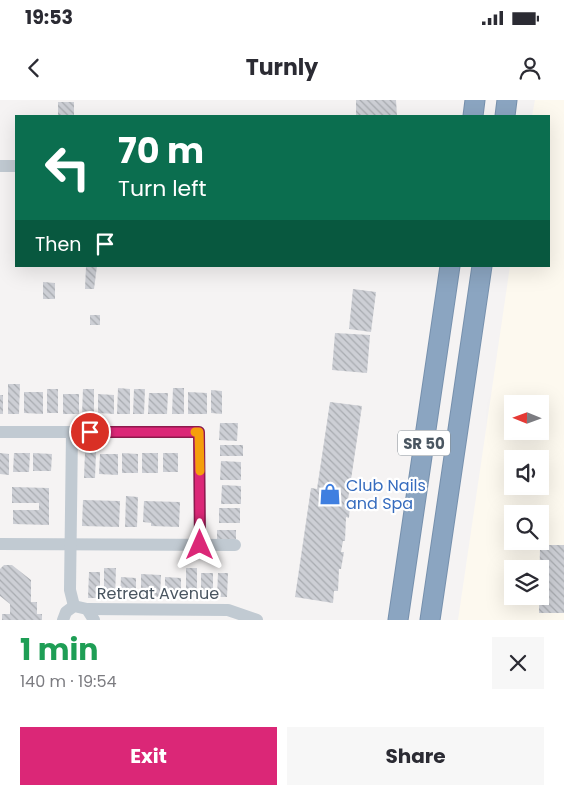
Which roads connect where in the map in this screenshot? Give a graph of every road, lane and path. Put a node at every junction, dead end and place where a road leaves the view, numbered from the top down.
1 (475, 100) edge
2 (507, 100) edge
3 (472, 115) edge
4 (504, 115) edge
5 (0, 166) edge
6 (15, 166) edge
7 (450, 267) edge
8 (482, 267) edge
9 (0, 432) edge
10 (72, 432) junction
11 (0, 544) edge
12 (72, 544) junction
13 (200, 545) junction
14 (235, 545) dead end
15 (74, 606) junction
16 (91, 615) edge
17 (62, 620) edge
18 (257, 620) edge
19 (398, 620) edge
20 (430, 620) edge

1 - 3 highway
2 - 4 highway
5 - 6 street
7 - 19 highway, SR 50
8 - 20 highway, SR 50
9 - 10 street
10 - 12 street
10 - 13 street
11 - 12 street
12 - 13 street
12 - 15 street
13 - 14 street
15 - 16 street, Retreat Avenue
15 - 17 street
16 - 18 street, Retreat Avenue

